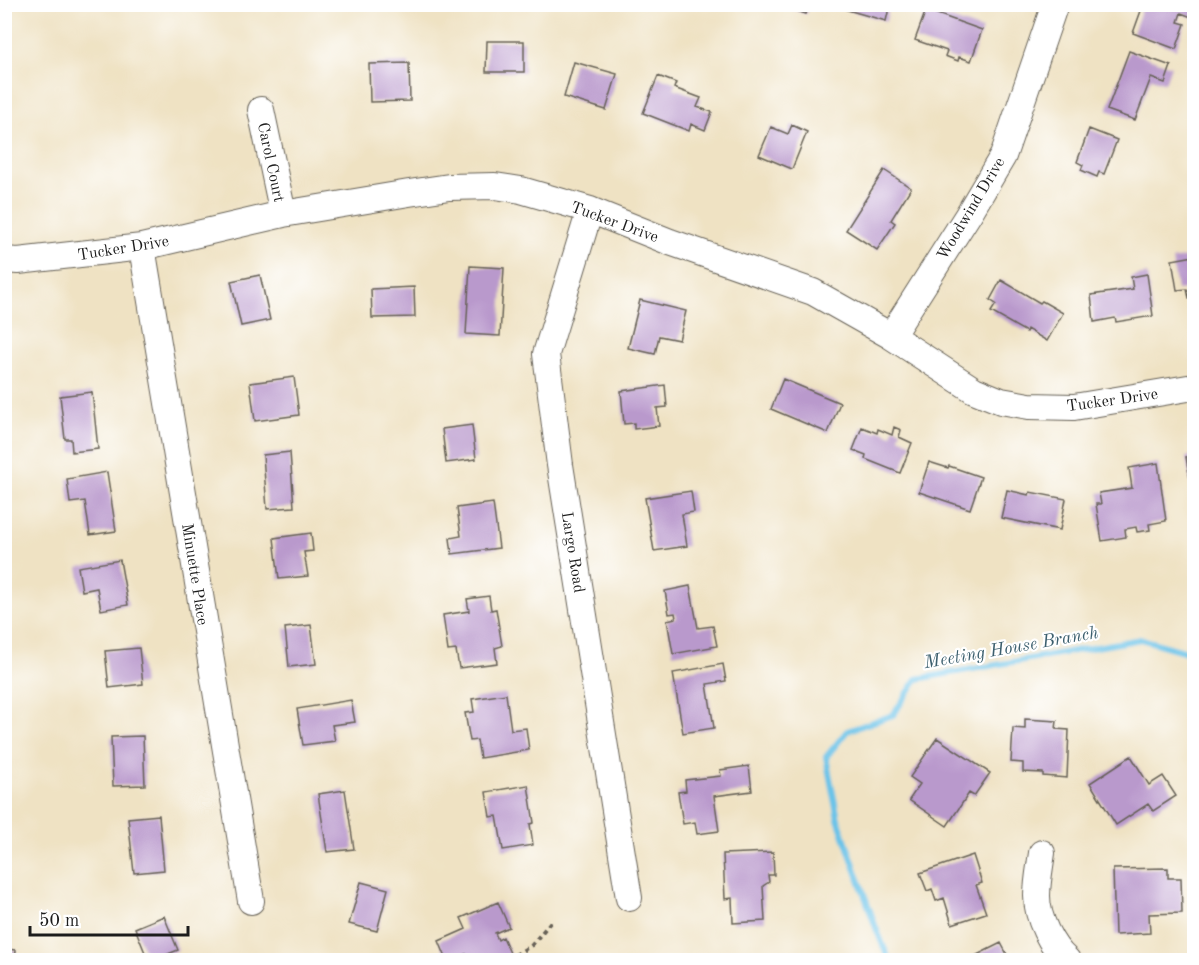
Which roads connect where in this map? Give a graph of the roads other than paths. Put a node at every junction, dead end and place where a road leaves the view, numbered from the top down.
1 (1055, 4) edge
2 (261, 110) dead end
3 (590, 210) junction
4 (283, 214) junction
5 (142, 247) junction
6 (4, 260) edge
7 (891, 336) junction
8 (1194, 387) edge
9 (1042, 853) dead end
10 (629, 898) dead end
11 (251, 902) dead end
12 (1067, 960) edge

1 - 7 street, Woodwind Drive
2 - 4 street, Carol Court
3 - 4 street, Tucker Drive
3 - 7 street, Tucker Drive
3 - 10 street, Largo Road
4 - 5 street, Tucker Drive
5 - 6 street, Tucker Drive
5 - 11 street, Minuette Place
7 - 8 street, Tucker Drive
9 - 12 street

